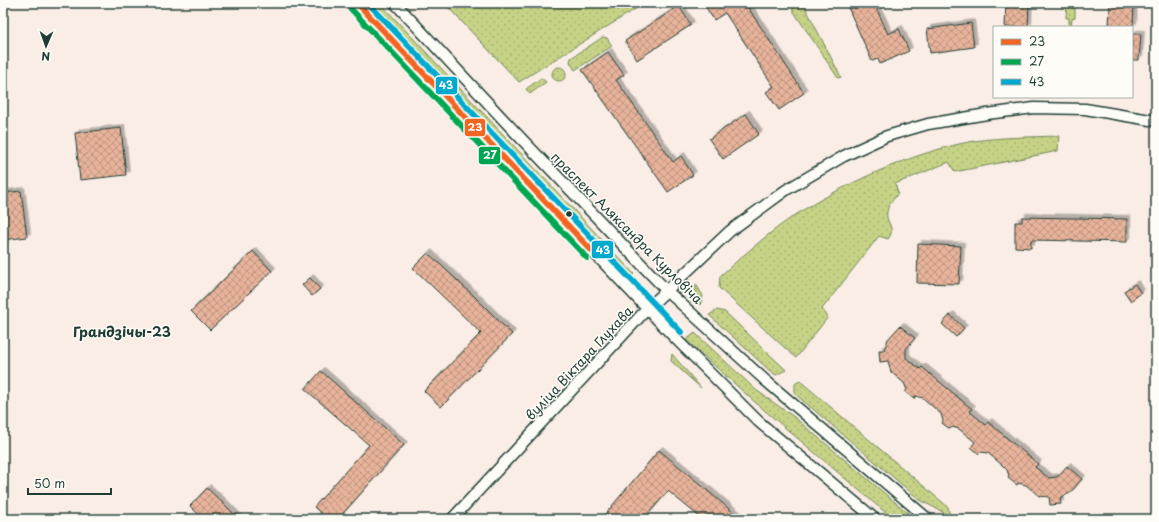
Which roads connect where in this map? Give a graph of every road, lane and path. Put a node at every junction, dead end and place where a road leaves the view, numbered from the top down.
1 (357, 3) edge
2 (396, 3) edge
3 (1156, 121) edge
4 (666, 290) junction
5 (648, 309) junction
6 (452, 519) edge
7 (875, 519) edge
8 (928, 519) edge

1 - 5 street
2 - 4 street, праспект Аляксандра Курловіча
3 - 4 street, вуліца Віктара Глухава
4 - 5 street, вуліца Віктара Глухава
4 - 8 street, праспект Аляксандра Курловіча
5 - 6 street, вуліца Віктара Глухава
5 - 7 street

